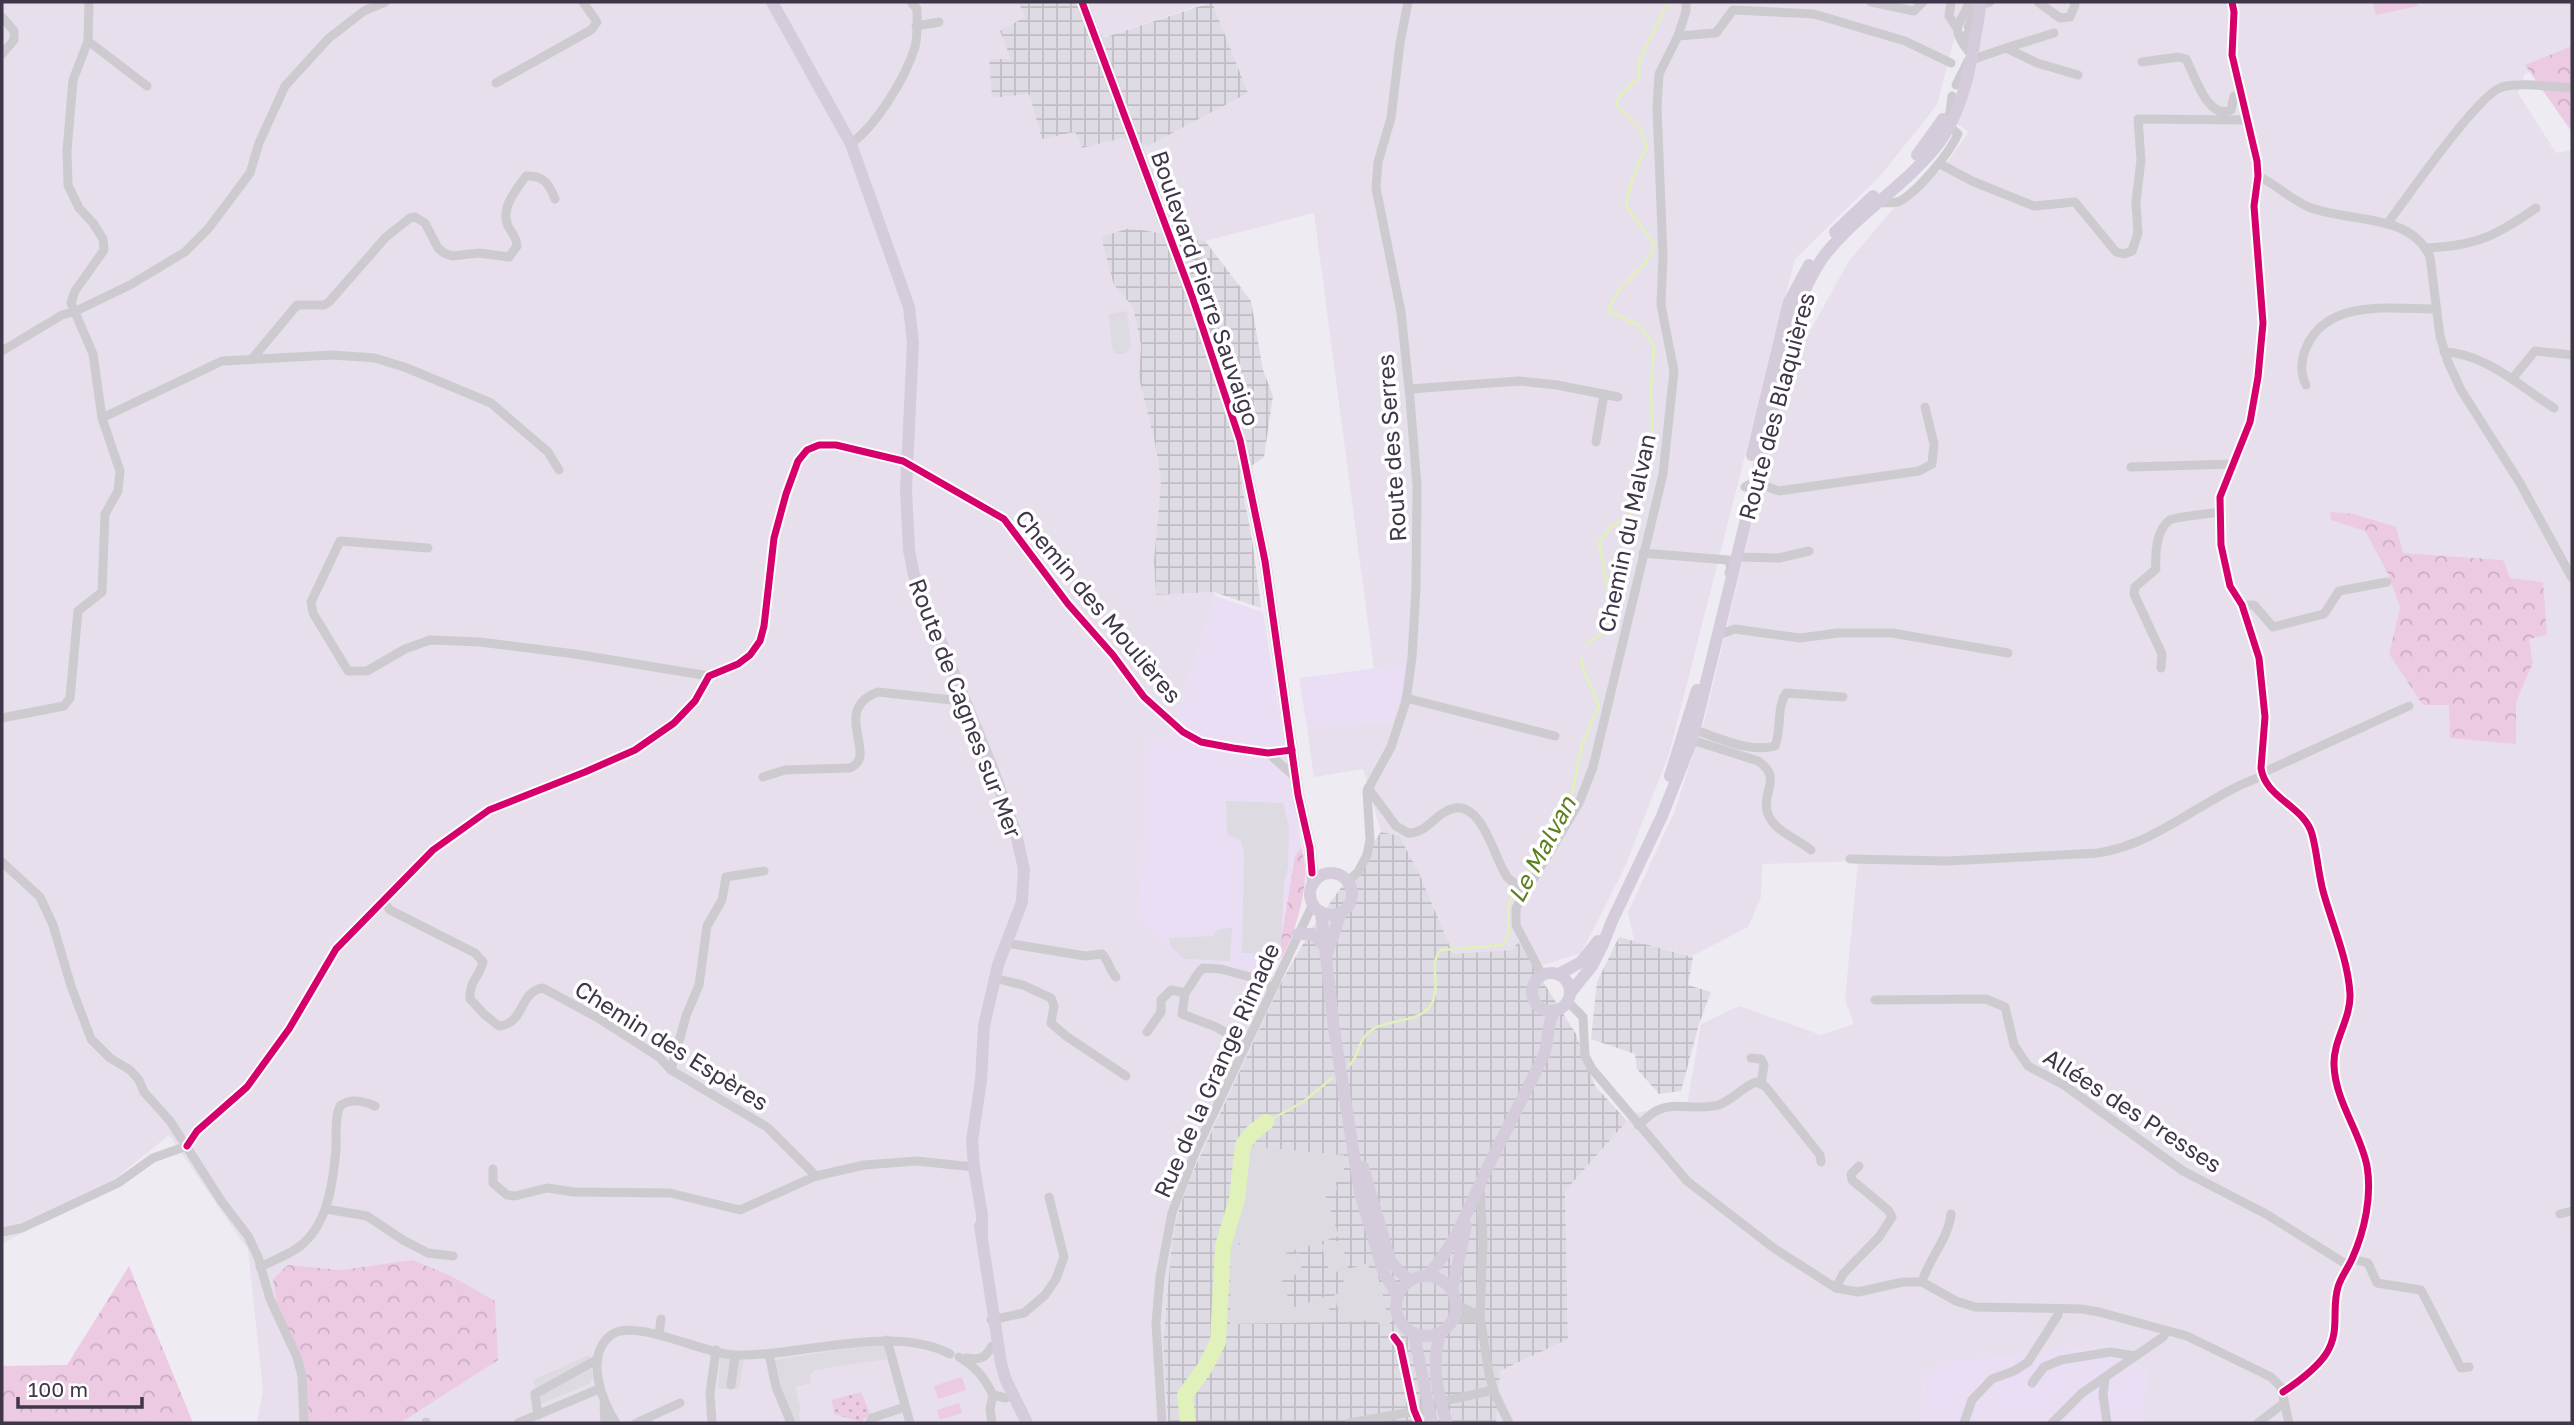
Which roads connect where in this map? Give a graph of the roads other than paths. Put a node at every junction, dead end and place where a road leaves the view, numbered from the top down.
1 (89, 2) edge
2 (385, 2) edge
3 (583, 2) edge
4 (772, 2) edge
5 (911, 2) edge
6 (1082, 2) edge
7 (1408, 2) edge
8 (1686, 2) edge
9 (1871, 2) edge
10 (1923, 2) edge
11 (1951, 2) edge
12 (1978, 2) edge
13 (2038, 2) edge
14 (2074, 2) edge
15 (2232, 2) edge
16 (2, 17) edge
17 (939, 22) dead end
18 (916, 26) junction
19 (2054, 33) dead end
20 (1678, 36) junction
21 (1965, 39) junction
22 (88, 41) junction
23 (2006, 48) junction
24 (2, 54) edge
25 (2142, 62) dead end
26 (1951, 63) dead end
27 (2078, 75) dead end
28 (496, 83) dead end
29 (147, 86) dead end
30 (2572, 88) edge
31 (1954, 90) junction
32 (2241, 94) junction
33 (2247, 120) junction
34 (1948, 126) junction
35 (852, 144) junction
36 (1925, 147) junction
37 (1940, 164) junction
38 (2258, 176) junction
39 (555, 199) dead end
40 (1877, 202) junction
41 (2536, 208) dead end
42 (2387, 224) junction
43 (2426, 248) junction
44 (2437, 309) junction
45 (75, 312) junction
46 (2, 352) edge
47 (2444, 352) junction
48 (2572, 355) edge
49 (252, 359) junction
50 (2512, 379) junction
51 (2306, 385) dead end
52 (1410, 389) junction
53 (1604, 394) junction
54 (1618, 397) dead end
55 (1925, 407) dead end
56 (2554, 408) dead end
57 (102, 418) junction
58 (1596, 442) dead end
59 (907, 464) junction
60 (2232, 464) junction
61 (2131, 467) dead end
62 (559, 470) dead end
63 (1750, 484) junction
64 (2221, 512) junction
65 (428, 548) dead end
66 (1808, 551) dead end
67 (1643, 553) junction
68 (1733, 558) junction
69 (2572, 578) edge
70 (2387, 582) dead end
71 (2242, 605) junction
72 (1718, 635) junction
73 (2008, 653) dead end
74 (2161, 668) dead end
75 (709, 677) junction
76 (1843, 697) dead end
77 (963, 698) junction
78 (1406, 698) junction
79 (2409, 706) dead end
80 (2, 718) edge
81 (1694, 735) junction
82 (1555, 736) dead end
83 (1292, 750) junction
84 (1268, 753) junction
85 (763, 777) dead end
86 (2263, 777) junction
87 (1296, 778) junction
88 (1368, 788) junction
89 (1379, 804) junction
90 (1368, 811) junction
91 (1310, 848) junction
92 (1811, 850) dead end
93 (1644, 853) junction
94 (1850, 859) dead end
95 (2, 862) edge
96 (765, 871) dead end
97 (1332, 873) junction
98 (1348, 881) junction
99 (1313, 884) junction
100 (1526, 890) junction
101 (383, 900) junction
102 (1317, 908) junction
103 (1341, 912) junction
104 (1612, 921) junction
105 (1298, 934) junction
106 (1006, 943) junction
107 (1325, 951) junction
108 (1559, 974) junction
109 (1542, 975) junction
110 (1116, 977) dead end
111 (994, 978) junction
112 (1272, 987) junction
113 (1185, 993) junction
114 (1569, 997) junction
115 (1875, 1000) dead end
116 (1537, 1005) junction
117 (1555, 1011) junction
118 (1147, 1032) dead end
119 (1245, 1044) junction
120 (1751, 1058) dead end
121 (1538, 1068) junction
122 (671, 1070) junction
123 (1126, 1076) dead end
124 (1761, 1084) junction
125 (375, 1107) dead end
126 (1638, 1125) junction
127 (180, 1149) junction
128 (1355, 1152) junction
129 (1821, 1162) dead end
130 (1859, 1166) dead end
131 (971, 1167) junction
132 (493, 1169) dead end
133 (816, 1176) junction
134 (1480, 1184) junction
135 (1049, 1197) dead end
136 (326, 1209) junction
137 (1470, 1210) junction
138 (2572, 1211) edge
139 (1951, 1214) dead end
140 (2560, 1214) dead end
141 (2, 1232) edge
142 (453, 1256) dead end
143 (2350, 1263) junction
144 (260, 1267) junction
145 (1427, 1276) junction
146 (1410, 1280) junction
147 (1922, 1282) junction
148 (1836, 1288) junction
149 (1452, 1291) junction
150 (1397, 1295) junction
151 (1456, 1304) junction
152 (2059, 1309) junction
153 (1480, 1316) junction
154 (661, 1318) dead end
155 (992, 1320) junction
156 (1453, 1320) junction
157 (2167, 1331) junction
158 (1440, 1334) junction
159 (659, 1335) junction
160 (1414, 1335) junction
161 (1394, 1337) dead end
162 (887, 1340) junction
163 (992, 1346) junction
164 (716, 1350) junction
165 (769, 1354) junction
166 (950, 1354) dead end
167 (735, 1356) junction
168 (2134, 1356) junction
169 (598, 1359) junction
170 (2469, 1367) dead end
171 (2105, 1378) junction
172 (2032, 1382) dead end
173 (730, 1385) dead end
174 (599, 1389) junction
175 (1493, 1390) junction
176 (999, 1397) junction
177 (2283, 1397) junction
178 (1440, 1402) junction
179 (604, 1403) junction
180 (680, 1403) dead end
181 (905, 1407) junction
182 (1428, 1409) junction
183 (1414, 1410) junction
184 (538, 1415) junction
185 (304, 1423) edge
186 (518, 1423) edge
187 (605, 1423) edge
188 (616, 1423) edge
189 (636, 1423) edge
190 (712, 1423) edge
191 (791, 1423) edge
192 (870, 1423) edge
193 (910, 1423) edge
194 (992, 1423) edge
195 (1020, 1423) edge
196 (1027, 1423) edge
197 (1162, 1423) edge
198 (1349, 1423) edge
199 (1432, 1423) edge
200 (1447, 1423) edge
201 (1509, 1423) edge
202 (1964, 1423) edge
203 (2052, 1423) edge
204 (2107, 1423) edge
205 (2258, 1423) edge
206 (2289, 1423) edge

1 - 22 street
2 - 45 street
3 - 28 street
4 - 35 main road, Route de Cagnes sur Mer
5 - 18 street
6 - 83 main road, Boulevard Pierre Sauvaigo
7 - 52 street, Route des Serres
8 - 20 street, Chemin du Malvan
9 - 10 street
11 - 21 street
12 - 21 main road, Route des Blaquières
12 - 21 main road, Route des Blaquières
13 - 14 street
15 - 32 street
16 - 24 street
17 - 18 street
18 - 35 street
19 - 23 street
20 - 26 street
20 - 67 street, Chemin du Malvan
21 - 23 street
21 - 31 main road, Route des Blaquières
21 - 34 main road, Route des Blaquières
22 - 29 street
22 - 45 street
23 - 27 street
25 - 32 street
30 - 42 street
31 - 34 street
31 - 36 main road, Route des Blaquières
32 - 33 street
33 - 37 street
33 - 38 street
34 - 36 street
34 - 37 street
34 - 40 main road, Route des Blaquières
35 - 59 main road, Route de Cagnes sur Mer
36 - 63 main road, Route des Blaquières
37 - 40 street
38 - 42 street
38 - 60 street
39 - 49 street
40 - 63 main road, Route des Blaquières
41 - 43 street
42 - 43 street
43 - 44 street
44 - 47 street
44 - 51 street
45 - 46 street
45 - 57 street
47 - 50 street
47 - 69 street
48 - 50 street
49 - 57 street
49 - 62 street
50 - 56 street
52 - 53 street
52 - 78 street, Route des Serres
53 - 54 street
53 - 58 street
55 - 63 street
57 - 80 street
59 - 75 street, Chemin des Moulières
59 - 77 main road, Route de Cagnes sur Mer
59 - 84 street, Chemin des Moulières
60 - 61 street
60 - 64 street
63 - 68 main road, Route des Blaquières
64 - 71 street
64 - 74 street
65 - 75 street
66 - 68 street
67 - 68 street
67 - 100 street, Chemin du Malvan
68 - 72 main road, Route des Blaquières
68 - 93 main road, Route des Blaquières
70 - 71 street
71 - 86 street
72 - 73 street
72 - 81 main road, Route des Blaquières
75 - 101 street
76 - 81 street
77 - 85 street
77 - 106 main road, Route de Cagnes sur Mer
78 - 82 street
78 - 88 street, Route des Serres
79 - 86 street
81 - 92 street
81 - 93 main road, Route des Blaquières
83 - 84 street, Chemin des Moulières
83 - 87 main road, Boulevard Pierre Sauvaigo
84 - 87 street
86 - 94 street
86 - 143 street
87 - 91 main road, Boulevard Pierre Sauvaigo
88 - 89 street
88 - 90 street, Route des Serres
89 - 90 street
89 - 100 street
90 - 98 street, Route des Serres
91 - 97 main road
91 - 99 main road, Boulevard Pierre Sauvaigo
93 - 104 main road, Route des Blaquières
95 - 127 street
96 - 122 street
97 - 98 main road
97 - 99 main road
98 - 103 main road
99 - 102 main road
100 - 109 street, Chemin du Malvan
101 - 122 street, Chemin des Espères
101 - 127 street
102 - 103 main road
102 - 105 street, Rue de la Grange Rimade
102 - 107 main road
103 - 107 main road
104 - 108 main road
104 - 114 main road
105 - 107 main road
105 - 112 street, Rue de la Grange Rimade
106 - 110 street
106 - 111 main road, Route de Cagnes sur Mer
107 - 128 main road
108 - 109 main road
108 - 114 main road
109 - 116 main road
111 - 123 street
111 - 131 main road, Route de Cagnes sur Mer
112 - 113 street
112 - 119 street, Rue de la Grange Rimade
113 - 118 street
113 - 119 street
114 - 117 main road
114 - 126 street
115 - 143 street, Allées des Presses
116 - 117 main road
116 - 121 main road
117 - 121 main road
119 - 197 street, Rue de la Grange Rimade
120 - 124 street
121 - 134 main road
122 - 133 street, Chemin des Espères
124 - 126 street
124 - 129 street
125 - 136 street
126 - 148 street
127 - 141 street
127 - 144 street
128 - 146 main road
128 - 150 main road
130 - 148 street
131 - 133 street
131 - 155 main road, Route de Cagnes sur Mer
132 - 133 street
134 - 137 main road
134 - 153 street
135 - 155 street
136 - 142 street
136 - 144 street
137 - 145 main road
137 - 149 main road
138 - 140 street
139 - 147 street
143 - 170 street
143 - 177 street
144 - 185 street
145 - 146 main road
145 - 149 main road
146 - 150 main road
147 - 148 street
147 - 152 street
149 - 151 main road
150 - 160 main road
151 - 153 street
151 - 156 main road
152 - 157 street
152 - 202 street
153 - 156 street
153 - 175 street
154 - 159 street
155 - 163 main road
155 - 196 main road
156 - 158 main road
157 - 168 street
157 - 177 street
158 - 160 main road
158 - 178 main road
159 - 164 street
159 - 169 street
160 - 182 main road
161 - 183 street
162 - 165 street
162 - 166 street
162 - 181 street
163 - 176 main road
163 - 176 street
164 - 167 street
164 - 190 street
165 - 167 street
165 - 191 street
167 - 173 street
168 - 171 street
168 - 172 street
169 - 174 street
169 - 184 street
171 - 203 street
171 - 204 street
174 - 179 street
174 - 184 street
175 - 178 street
175 - 201 street
176 - 194 street
176 - 195 main road
177 - 205 street
177 - 206 street
178 - 200 main road
179 - 187 street
179 - 188 street
180 - 189 street
181 - 192 street
181 - 193 street
182 - 183 street
182 - 199 main road
183 - 198 street
184 - 186 street

